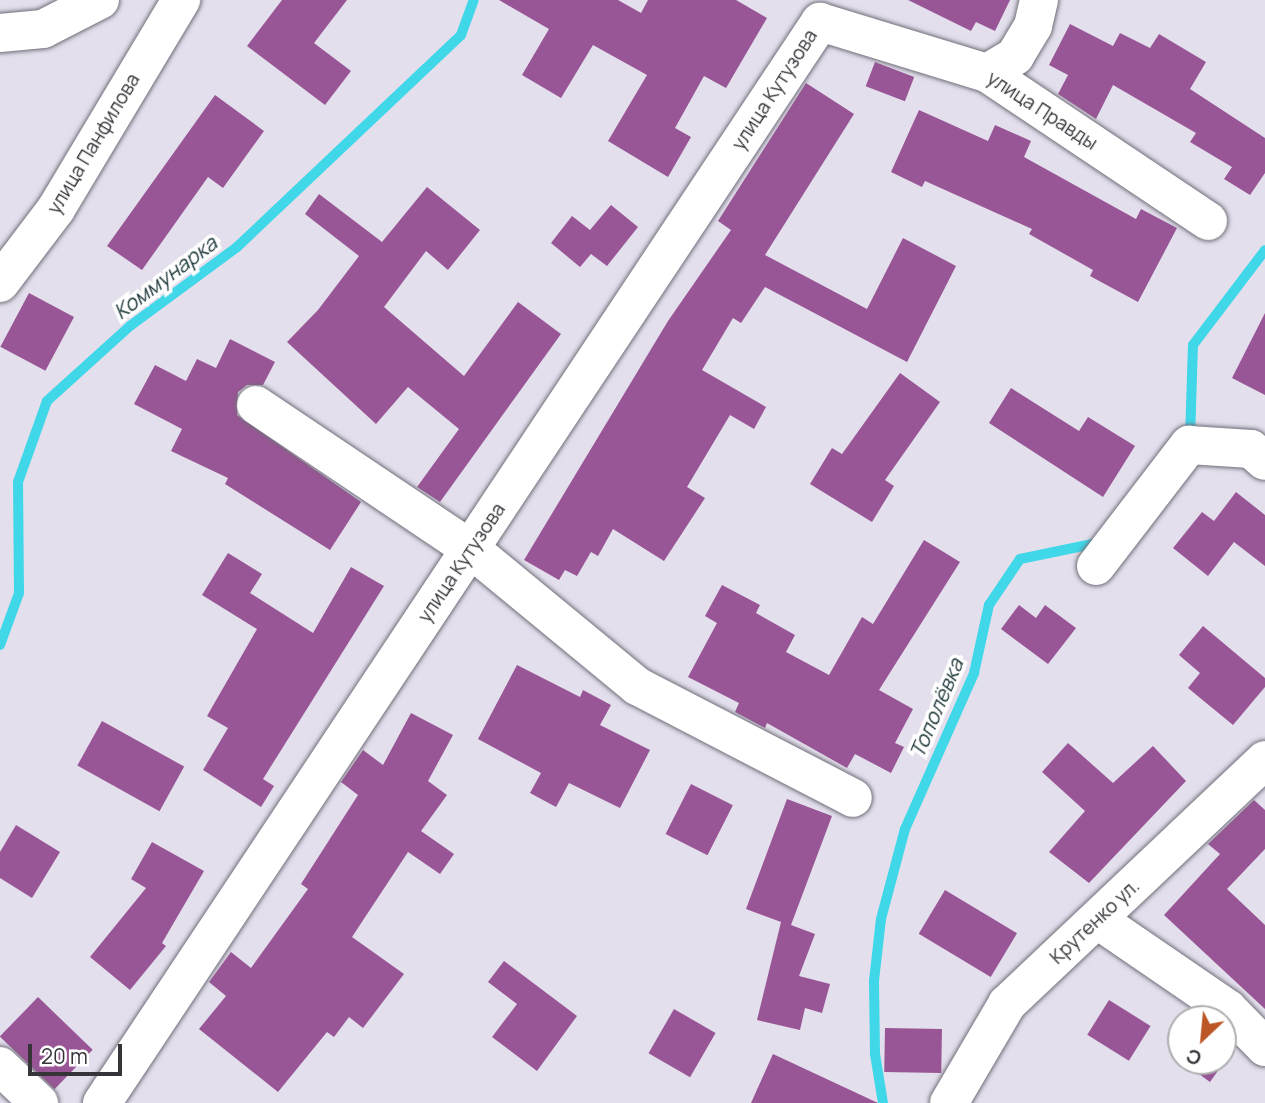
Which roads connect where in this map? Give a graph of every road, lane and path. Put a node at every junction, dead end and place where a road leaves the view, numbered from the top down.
1 (100, 0) edge
2 (181, 0) edge
3 (1039, 0) edge
4 (820, 22) joint
5 (0, 33) edge
6 (987, 73) junction
7 (1208, 221) dead end
8 (0, 282) edge
9 (256, 405) dead end
10 (1265, 461) edge
11 (472, 550) junction
12 (1096, 566) dead end
13 (1265, 760) edge
14 (853, 798) dead end
15 (1098, 920) junction
16 (1265, 1047) edge
17 (0, 1066) edge
18 (39, 1103) edge
19 (102, 1103) edge
20 (949, 1103) edge

1 - 5 street
2 - 8 street, улица Панфилова
3 - 6 street
4 - 6 street, улица Правды
4 - 11 street, улица Кутузова
6 - 7 street, улица Правды
9 - 11 street
10 - 12 street
11 - 14 street
11 - 19 street, улица Кутузова
13 - 15 street, Крутенко ул.
15 - 16 street
15 - 20 street, Крутенко ул.
17 - 18 street

